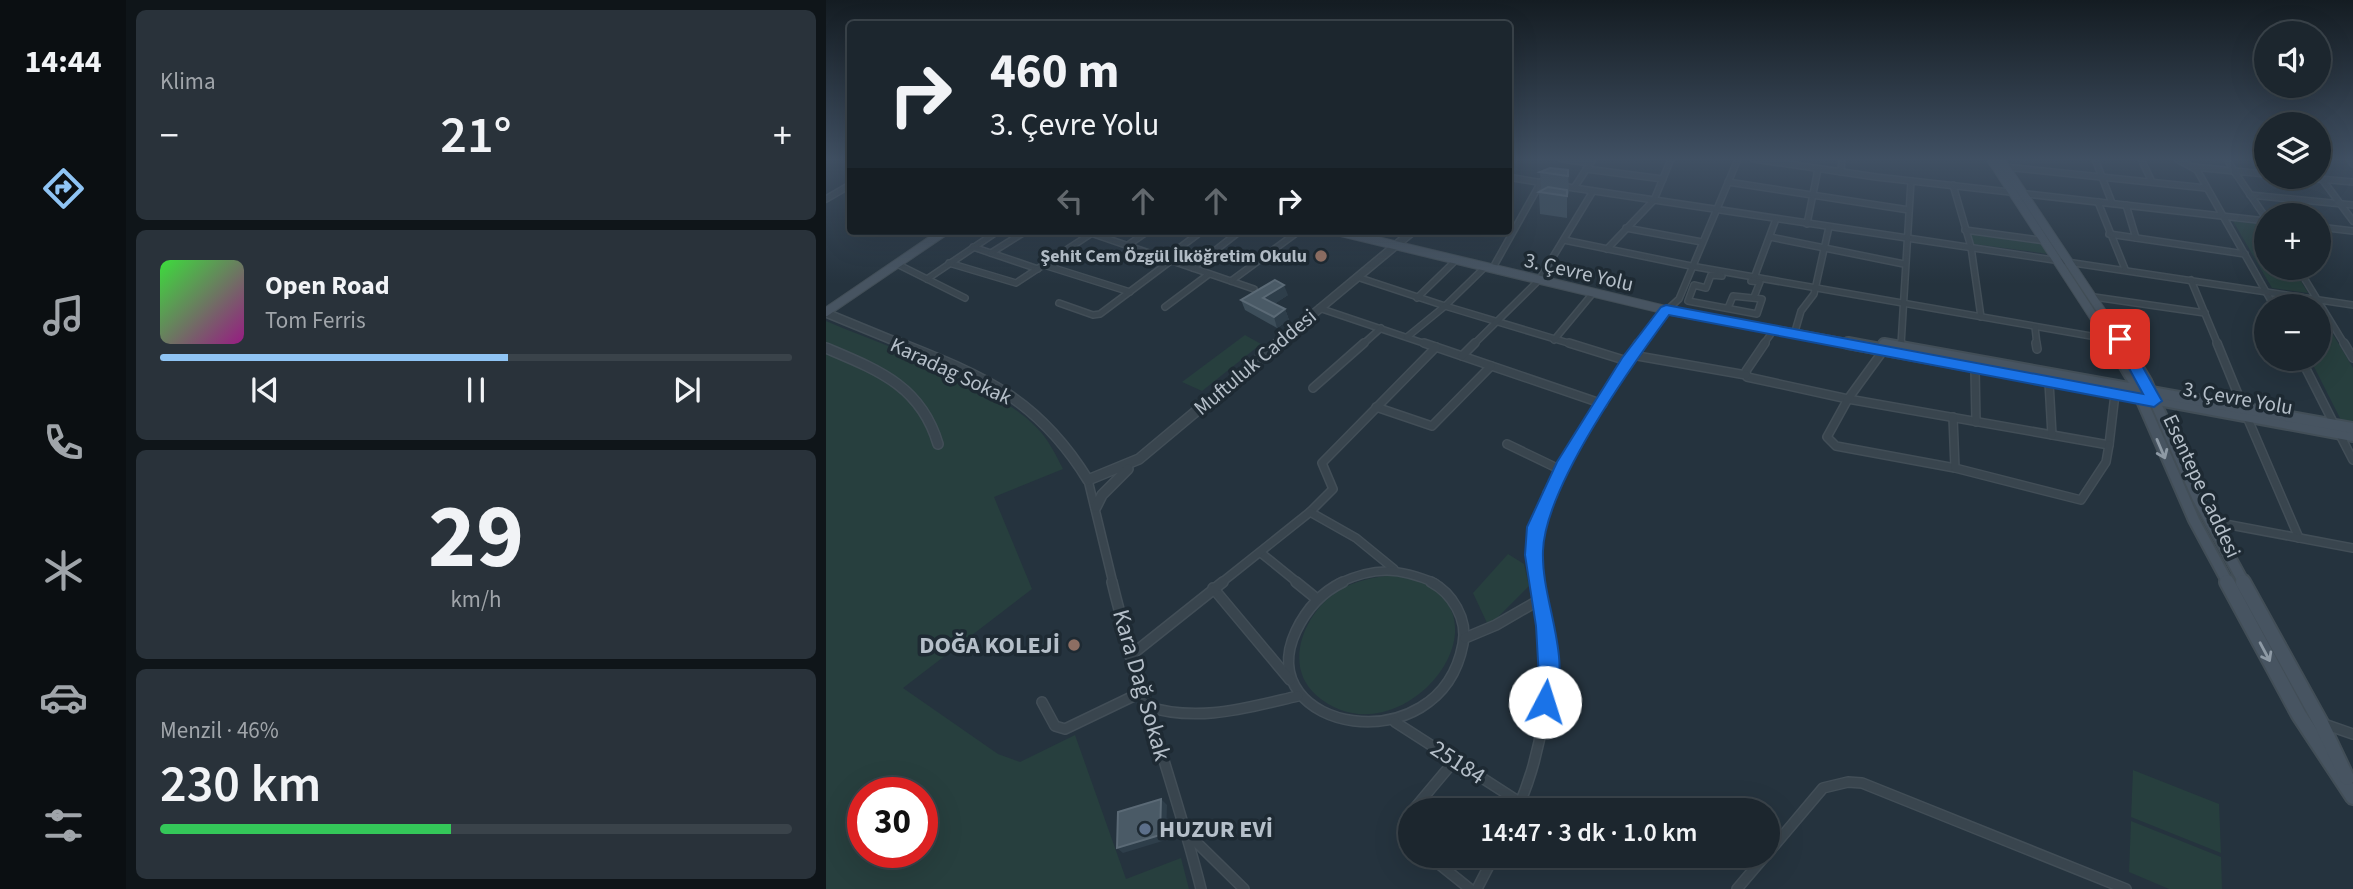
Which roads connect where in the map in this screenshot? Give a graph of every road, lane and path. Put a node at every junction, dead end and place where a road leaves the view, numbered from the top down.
1 (1529, 200) edge
2 (1587, 200) edge
3 (1654, 200) edge
4 (1657, 200) edge
5 (1720, 200) edge
6 (1813, 200) edge
7 (1844, 200) edge
8 (1910, 200) edge
9 (1957, 200) edge
10 (2023, 200) edge
11 (2023, 200) edge
12 (2094, 200) edge
13 (2214, 200) edge
14 (2305, 200) edge
15 (2337, 200) edge
16 (2098, 201) junction
17 (2112, 203) joint
18 (2340, 204) junction
19 (2126, 205) junction
20 (2353, 205) edge
21 (1716, 210) junction
22 (1909, 210) junction
23 (2224, 216) junction
24 (1776, 219) junction
25 (2254, 219) edge
26 (2353, 221) edge
27 (1807, 224) junction
28 (1829, 227) junction
29 (1512, 228) edge
30 (1626, 228) junction
31 (2331, 228) edge
32 (1965, 230) junction
33 (2353, 231) edge
34 (2109, 234) junction
35 (930, 235) edge
36 (939, 235) edge
37 (992, 235) edge
38 (1020, 235) edge
39 (1089, 235) edge
40 (1101, 235) edge
41 (1143, 235) edge
42 (1197, 235) edge
43 (1235, 235) edge
44 (1294, 235) edge
45 (1355, 235) edge
46 (1372, 235) edge
47 (1408, 235) edge
48 (1509, 235) edge
49 (1770, 237) junction
50 (1908, 238) junction
51 (2136, 238) junction
52 (1564, 240) junction
53 (2046, 241) junction
54 (1702, 242) junction
55 (1397, 244) junction
56 (1128, 245) junction
57 (973, 247) junction
58 (1971, 247) junction
59 (1826, 248) junction
60 (1607, 249) junction
61 (991, 253) junction
62 (2245, 254) junction
63 (1169, 259) junction
64 (1455, 261) junction
65 (2064, 261) junction
66 (949, 263) junction
67 (897, 264) junction
68 (1495, 264) junction
69 (1904, 264) junction
70 (1691, 266) junction
71 (1041, 267) junction
72 (1193, 268) junction
73 (1484, 268) junction
74 (2125, 270) junction
75 (1209, 274) junction
76 (1728, 275) junction
77 (1357, 277) junction
78 (1540, 278) junction
79 (1754, 278) junction
80 (927, 279) junction
81 (2191, 280) junction
82 (1231, 281) junction
83 (1254, 289) edge
84 (1816, 289) junction
85 (1130, 292) junction
86 (2267, 292) junction
87 (1593, 293) junction
88 (2281, 294) edge
89 (1754, 297) junction
90 (2094, 297) junction
91 (965, 298) dead end
92 (1417, 298) junction
93 (2331, 301) edge
94 (826, 303) edge
95 (1059, 303) dead end
96 (2353, 304) edge
97 (1904, 305) junction
98 (1445, 306) junction
99 (1165, 307) dead end
100 (1669, 307) junction
101 (1319, 308) junction
102 (1728, 308) junction
103 (826, 312) edge
104 (2205, 313) junction
105 (1981, 317) junction
106 (1499, 322) junction
107 (2331, 322) edge
108 (1796, 327) junction
109 (2035, 327) junction
110 (1381, 328) junction
111 (1773, 331) junction
112 (1407, 337) junction
113 (2108, 339) junction
114 (1554, 340) junction
115 (1436, 347) junction
116 (826, 348) edge
117 (1901, 348) junction
118 (2037, 349) dead end
119 (1883, 351) junction
120 (1462, 356) junction
121 (1630, 358) junction
122 (2353, 358) edge
123 (1491, 366) junction
124 (1975, 369) junction
125 (2307, 371) edge
126 (1746, 375) junction
127 (2049, 382) junction
128 (1313, 388) dead end
129 (2115, 394) junction
130 (2146, 396) junction
131 (1848, 399) junction
132 (1603, 404) junction
133 (1376, 407) junction
134 (2246, 413) junction
135 (1953, 417) junction
136 (1976, 422) junction
137 (2353, 428) edge
138 (2337, 429) junction
139 (2052, 435) junction
140 (2353, 436) edge
141 (938, 444) dead end
142 (1507, 444) dead end
143 (2109, 445) junction
144 (1139, 459) junction
145 (2353, 460) edge
146 (1955, 468) junction
147 (1561, 470) junction
148 (1088, 480) junction
149 (1096, 507) junction
150 (1310, 512) junction
151 (2209, 521) junction
152 (2299, 538) junction
153 (2353, 548) edge
154 (1261, 553) junction
155 (1394, 569) junction
156 (1213, 588) junction
157 (1317, 599) junction
158 (1541, 599) junction
159 (1465, 638) junction
160 (1130, 656) junction
161 (1291, 681) junction
162 (1142, 692) junction
163 (1298, 696) junction
164 (1042, 702) dead end
165 (1145, 706) junction
166 (1395, 722) junction
167 (2321, 723) junction
168 (2353, 734) edge
169 (1455, 760) junction
170 (2353, 790) edge
171 (2353, 797) edge
172 (1424, 798) edge
173 (1508, 798) edge
174 (1523, 798) edge
175 (1187, 833) junction
176 (1780, 838) edge
177 (1444, 868) edge
178 (1488, 868) edge
179 (1754, 868) edge
180 (1201, 889) edge
181 (1244, 889) edge
182 (1470, 889) edge
183 (1477, 889) edge
184 (1737, 889) edge
185 (2126, 889) edge

1 - 29 street
2 - 52 street
3 - 30 street
4 - 21 street
5 - 21 street
6 - 27 street
7 - 22 street
8 - 22 street
9 - 32 street
10 - 53 main road, Esentepe Caddesi
11 - 65 main road, Esentepe Caddesi
12 - 16 street
13 - 23 street
14 - 18 street
15 - 18 street
16 - 17 street
16 - 34 street
17 - 19 street
18 - 20 street
18 - 26 street
19 - 23 street
19 - 51 street
21 - 24 street
21 - 54 street
22 - 50 street
23 - 25 street
23 - 62 street
24 - 27 street
24 - 49 street
27 - 28 street
28 - 50 street
28 - 59 street
30 - 54 street
30 - 60 street
31 - 33 street
32 - 53 street
32 - 58 street
34 - 51 street
34 - 74 street
35 - 94 main road
36 - 67 main road
37 - 57 street
38 - 61 street
39 - 71 street
40 - 56 street
41 - 56 street
42 - 63 street
43 - 72 street
44 - 82 street
45 - 55 main road, 3. Çevre Yolu
46 - 55 main road, 3. Çevre Yolu
47 - 55 street, Muftuluk Caddesi
48 - 68 street
49 - 59 street
49 - 79 street
50 - 58 street
50 - 69 street
51 - 62 street
52 - 60 street
52 - 78 street
53 - 65 main road, Esentepe Caddesi
54 - 70 street
55 - 64 main road, 3. Çevre Yolu
55 - 68 main road, 3. Çevre Yolu
55 - 77 street, Muftuluk Caddesi
56 - 63 street
57 - 61 street
57 - 66 street
58 - 65 street
58 - 105 street
59 - 69 street
59 - 84 street
60 - 70 street
61 - 71 street
62 - 86 street
63 - 72 street
63 - 85 street
64 - 73 main road, 3. Çevre Yolu
64 - 92 street
65 - 74 street
65 - 90 main road, Esentepe Caddesi
65 - 113 main road, Esentepe Caddesi
66 - 71 street
66 - 80 street
67 - 80 street
67 - 103 main road
68 - 78 main road, 3. Çevre Yolu
69 - 97 street
70 - 76 street
70 - 100 street
71 - 85 street
72 - 75 street
73 - 78 main road, 3. Çevre Yolu
73 - 98 street
74 - 81 street
75 - 82 street
75 - 99 street
76 - 79 street
76 - 89 street
76 - 102 street
77 - 92 street
77 - 101 street, Muftuluk Caddesi
78 - 87 main road, 3. Çevre Yolu
78 - 100 main road, 3. Çevre Yolu
78 - 106 street
79 - 84 street
80 - 91 street
81 - 86 street
81 - 104 street
82 - 83 street
84 - 97 street
84 - 108 street
85 - 95 street
86 - 88 street
87 - 100 main road, 3. Çevre Yolu
87 - 114 street
89 - 102 street
89 - 102 street
90 - 104 street
90 - 130 main road, Esentepe Caddesi
92 - 98 street
93 - 96 street
97 - 105 street
97 - 117 street
98 - 106 street
98 - 112 street
100 - 108 main road, 3. Çevre Yolu
100 - 111 main road, 3. Çevre Yolu
100 - 121 street
101 - 110 street
101 - 144 street, Muftuluk Caddesi
103 - 148 street, Karadag Sokak
104 - 134 street
105 - 109 street
106 - 114 street
106 - 120 street
107 - 122 street
108 - 117 main road, 3. Çevre Yolu
109 - 113 street
109 - 118 street
110 - 112 street
110 - 128 street
111 - 119 main road, 3. Çevre Yolu
111 - 126 street
112 - 115 street
113 - 130 main road, Esentepe Caddesi
114 - 121 street
115 - 120 street
115 - 133 street
116 - 141 street
117 - 130 main road, 3. Çevre Yolu
119 - 124 main road, 3. Çevre Yolu
119 - 131 street
120 - 123 street
121 - 126 street
121 - 132 street
123 - 132 street
123 - 133 street
124 - 127 main road, 3. Çevre Yolu
124 - 136 street
125 - 138 street
126 - 131 street
127 - 129 main road, 3. Çevre Yolu
127 - 139 street
129 - 130 main road, 3. Çevre Yolu
129 - 143 street
130 - 134 main road, 3. Çevre Yolu
130 - 151 main road, Esentepe Caddesi
130 -> 171 main road, Esentepe Caddesi
131 - 135 street
131 - 146 street
132 - 147 street
133 - 150 street
134 - 138 main road, 3. Çevre Yolu
134 - 152 street
135 - 136 street
135 - 146 street
136 - 139 street
137 - 138 main road, 3. Çevre Yolu
138 - 140 main road, 3. Çevre Yolu
138 - 145 street
139 - 143 street
142 - 147 street
143 - 146 street
144 - 148 street, Muftuluk Caddesi
144 - 149 street
147 - 158 street
148 - 149 street, Kara Dağ Sokak
149 - 160 street, Kara Dağ Sokak
150 - 154 street
150 - 155 street
151 - 152 street
151 - 167 main road, Esentepe Caddesi
152 - 153 street
154 - 156 street
154 - 157 street
155 - 157 street
155 - 159 street
156 - 160 street
156 - 161 street
157 - 161 street
158 - 159 street
158 - 174 street
159 - 166 street
160 - 162 street, Kara Dağ Sokak
161 - 163 street
162 - 164 street
162 - 165 street, Kara Dağ Sokak
163 - 165 street
163 - 166 street
165 - 175 street, Kara Dağ Sokak
166 - 169 street, 25184
167 - 168 street
167 - 170 main road, Esentepe Caddesi
169 - 172 street
169 - 173 street, 25184
175 - 180 street, Kara Dağ Sokak
175 - 181 street
176 - 185 street
177 - 182 street
178 - 183 street
179 - 184 street

